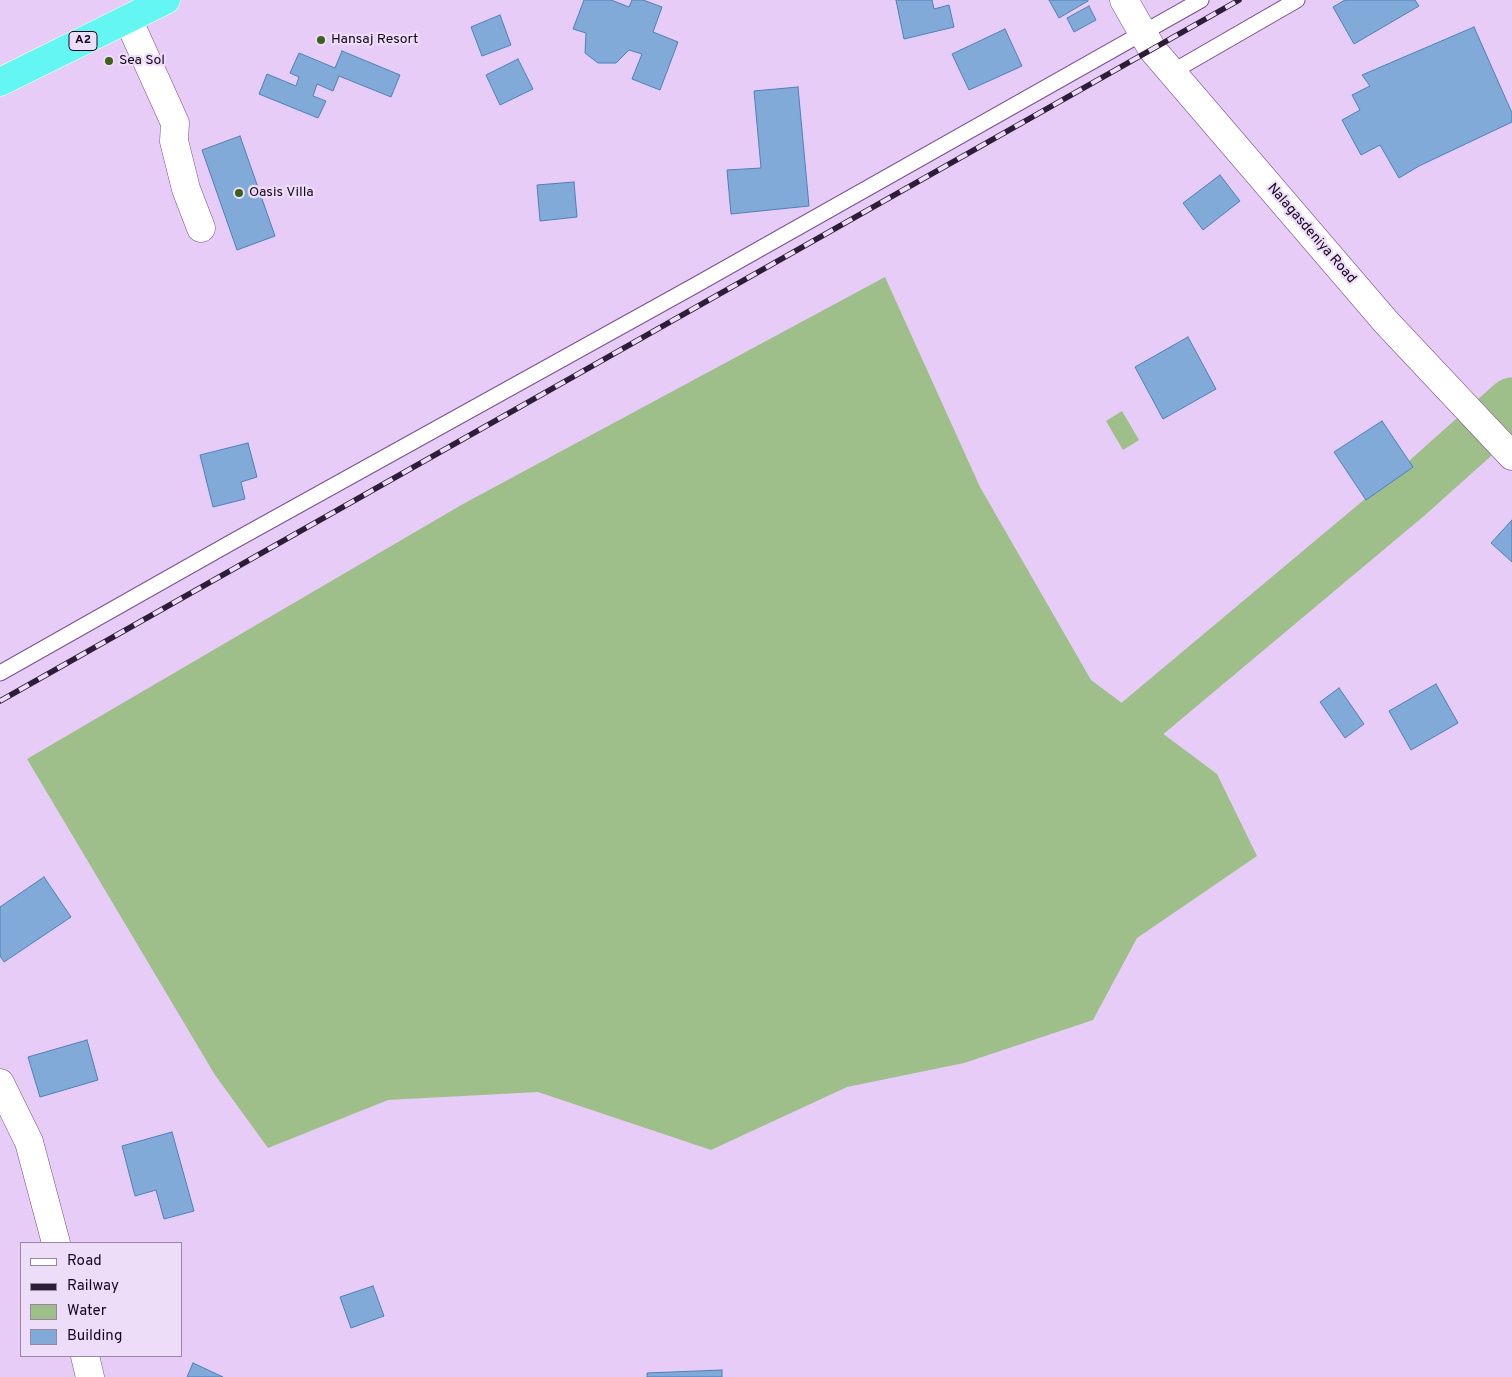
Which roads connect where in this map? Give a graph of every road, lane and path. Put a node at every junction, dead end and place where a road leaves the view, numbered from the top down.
1 (166, 0) edge
2 (1124, 0) edge
3 (1200, 0) edge
4 (1298, 0) edge
5 (128, 19) junction
6 (1143, 33) junction
7 (1172, 72) junction
8 (0, 82) edge
9 (201, 228) dead end
10 (1512, 456) edge
11 (0, 672) edge
12 (0, 1083) edge
13 (56, 1242) edge
14 (85, 1357) edge
15 (90, 1377) edge

1 - 5 highway, A2
2 - 6 street, Nalagasdeniya Road
3 - 6 lane
4 - 7 lane
5 - 8 highway, A2
5 - 9 street
6 - 7 street, Nalagasdeniya Road
6 - 11 lane
7 - 10 street, Nalagasdeniya Road
12 - 13 street
14 - 15 street

